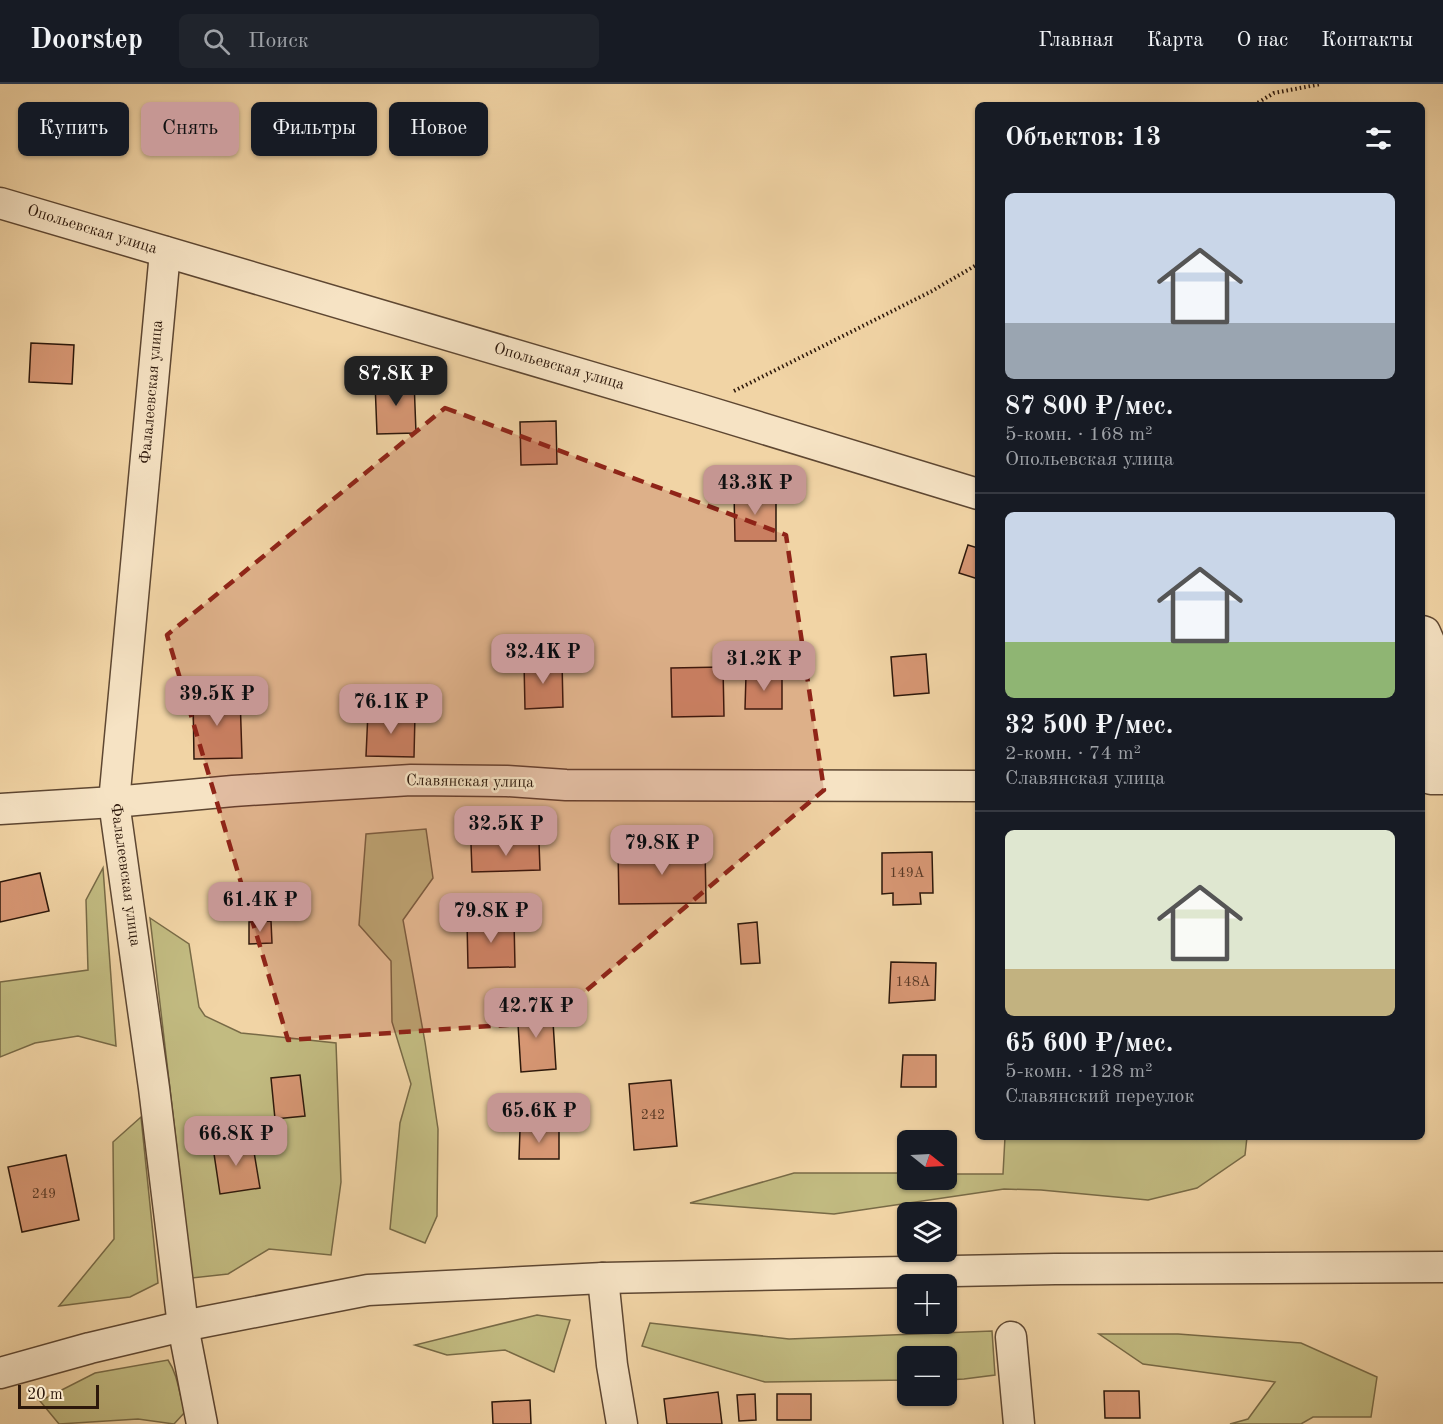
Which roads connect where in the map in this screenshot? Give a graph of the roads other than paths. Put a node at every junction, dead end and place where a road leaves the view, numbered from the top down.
1 (0, 203) edge
2 (165, 252) junction
3 (975, 494) edge
4 (1425, 632) edge
5 (1443, 779) edge
6 (975, 786) edge
7 (114, 802) junction
8 (0, 809) edge
9 (1443, 1267) edge
10 (603, 1278) junction
11 (183, 1326) junction
12 (1011, 1337) dead end
13 (0, 1373) edge
14 (202, 1424) edge
15 (622, 1424) edge
16 (1019, 1424) edge

1 - 2 street, Опольевская улица
2 - 3 street, Опольевская улица
2 - 7 street, Фалалеевская улица
4 - 5 street
6 - 7 street, Славянская улица
7 - 8 street, Славянская улица
7 - 11 street, Фалалеевская улица
9 - 10 street
10 - 11 street
10 - 15 street
11 - 13 street
11 - 14 street, Фалалеевская улица
12 - 16 street

